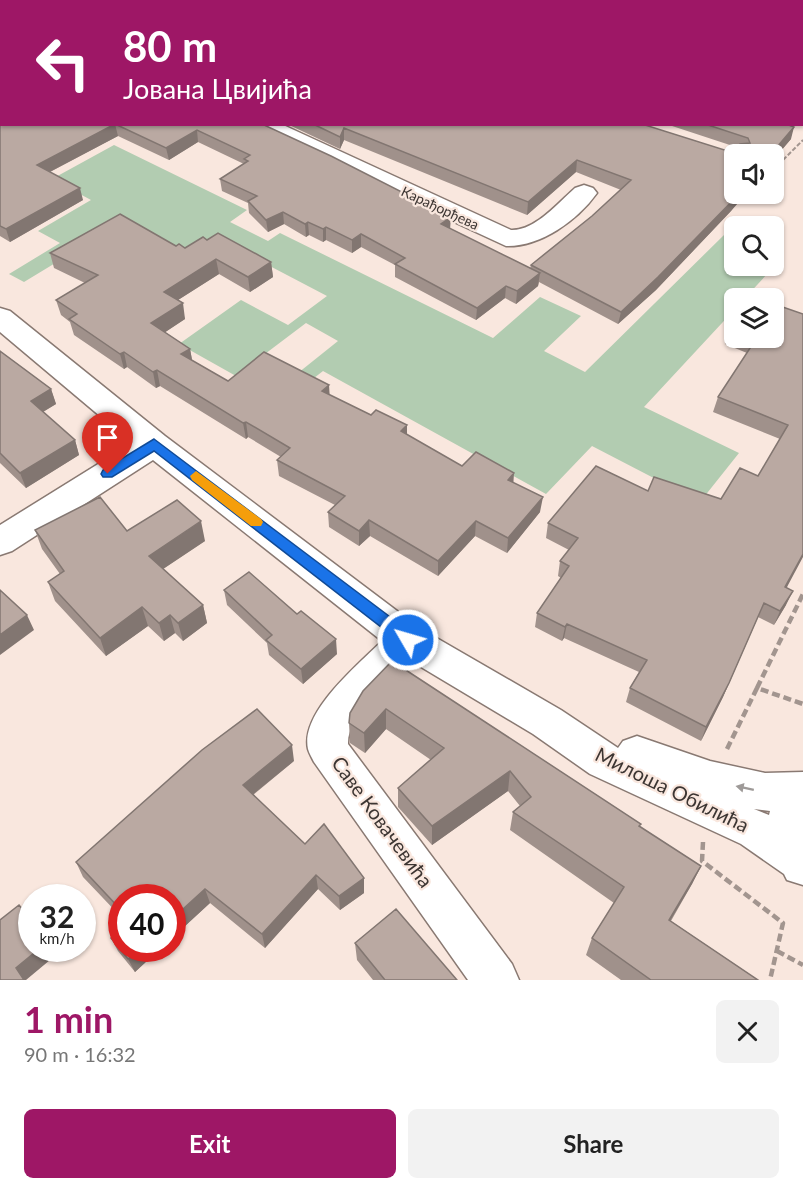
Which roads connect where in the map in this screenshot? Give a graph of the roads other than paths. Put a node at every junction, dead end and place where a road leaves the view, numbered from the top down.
1 (265, 126) edge
2 (307, 126) edge
3 (289, 138) junction
4 (584, 193) dead end
5 (0, 317) edge
6 (154, 444) junction
7 (0, 542) edge
8 (408, 640) junction
9 (547, 722) junction
10 (803, 792) edge
11 (800, 863) edge
12 (496, 980) edge

1 - 3 street, Карађорђева
2 - 3 street
3 - 4 street, Карађорђева
5 - 6 street, Милоша Обилића
6 - 7 street
6 - 8 street, Милоша Обилића
8 - 9 street, Милоша Обилића
8 - 12 street, Саве Ковачевића
10 -> 9 street, Милоша Обилића
9 - 11 street, Милоша Обилића
10 - 11 street

